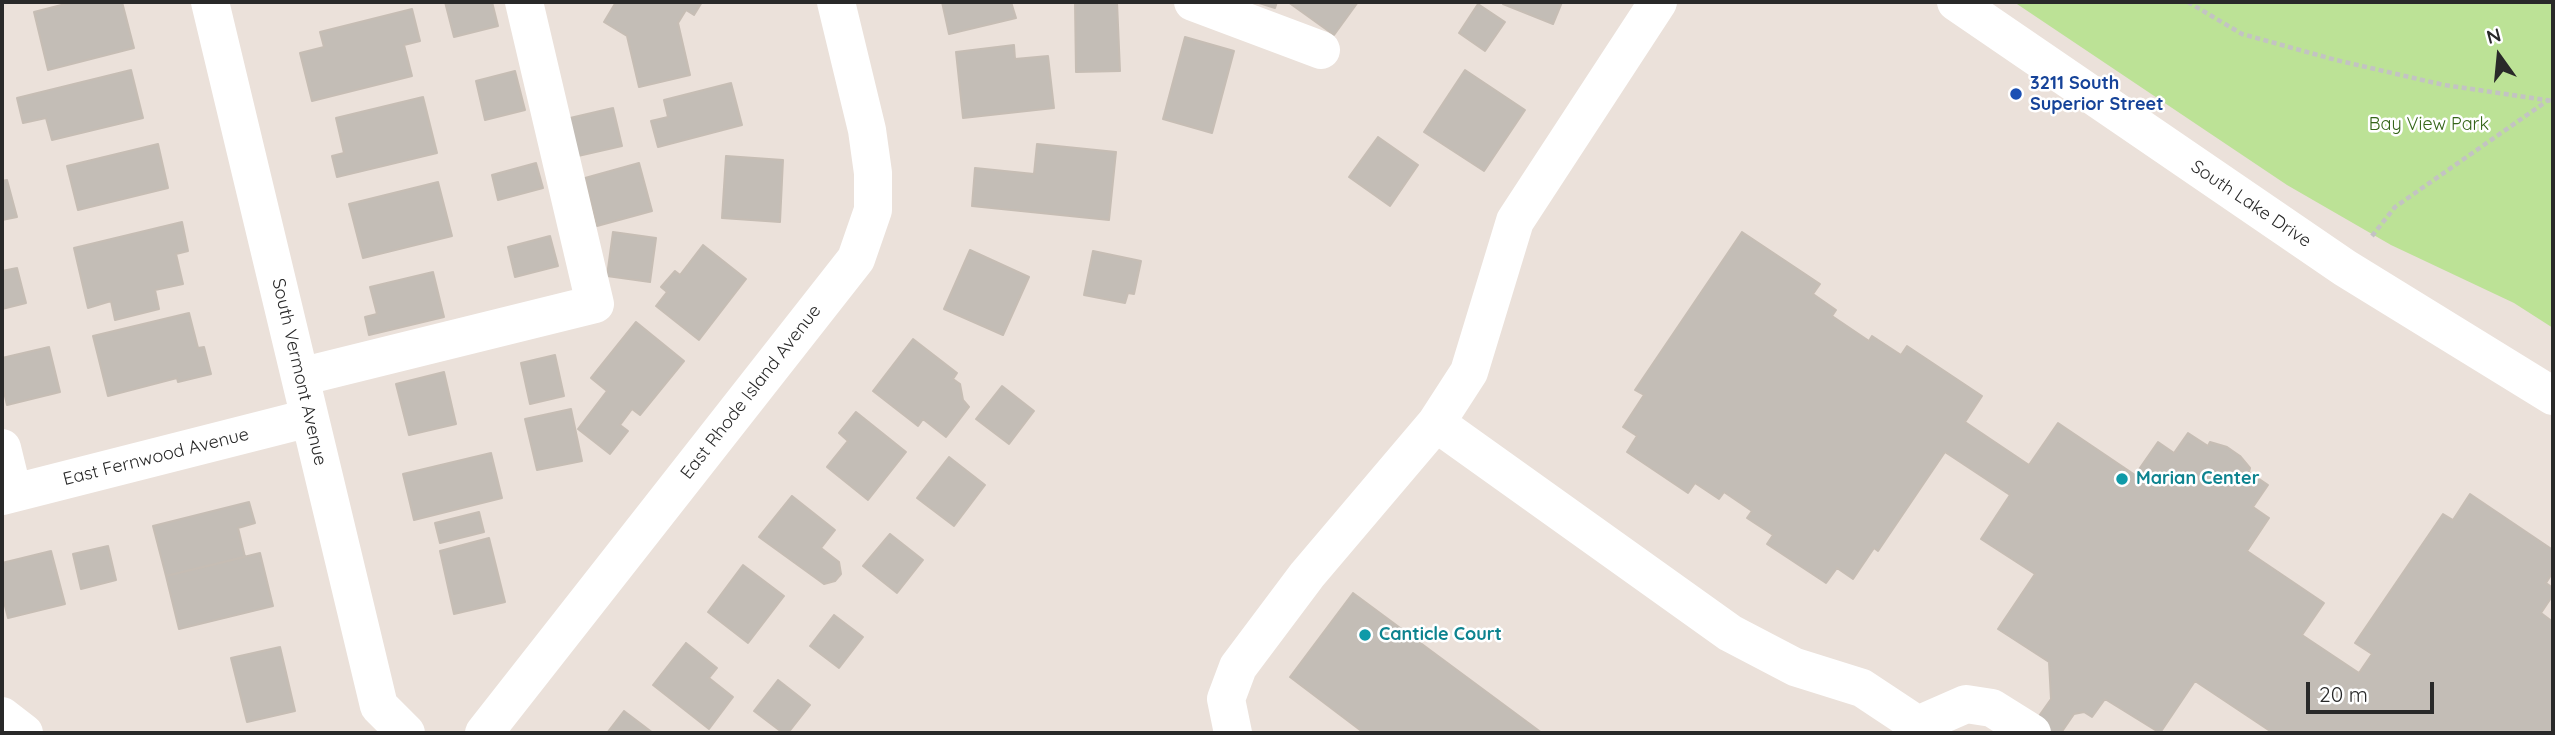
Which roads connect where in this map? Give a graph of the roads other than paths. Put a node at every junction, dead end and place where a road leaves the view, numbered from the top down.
1 (210, 2) edge
2 (524, 2) edge
3 (836, 2) edge
4 (1193, 2) edge
5 (1658, 2) edge
6 (1956, 2) edge
7 (1321, 50) dead end
8 (300, 377) junction
9 (2553, 396) edge
10 (309, 418) junction
11 (1436, 423) junction
12 (2, 448) edge
13 (7, 494) edge
14 (2, 716) edge
15 (1924, 729) edge
16 (24, 733) edge
17 (406, 733) edge
18 (484, 733) edge
19 (1233, 733) edge
20 (2032, 733) edge

1 - 8 street, South Vermont Avenue
2 - 8 street
3 - 18 street, East Rhode Island Avenue
4 - 7 street
5 - 11 street
6 - 9 street, South Lake Drive
8 - 10 street, South Vermont Avenue
10 - 13 street, East Fernwood Avenue
10 - 17 street, South Vermont Avenue
11 - 15 street
11 - 19 street
12 - 13 street
14 - 16 street
15 - 20 street

